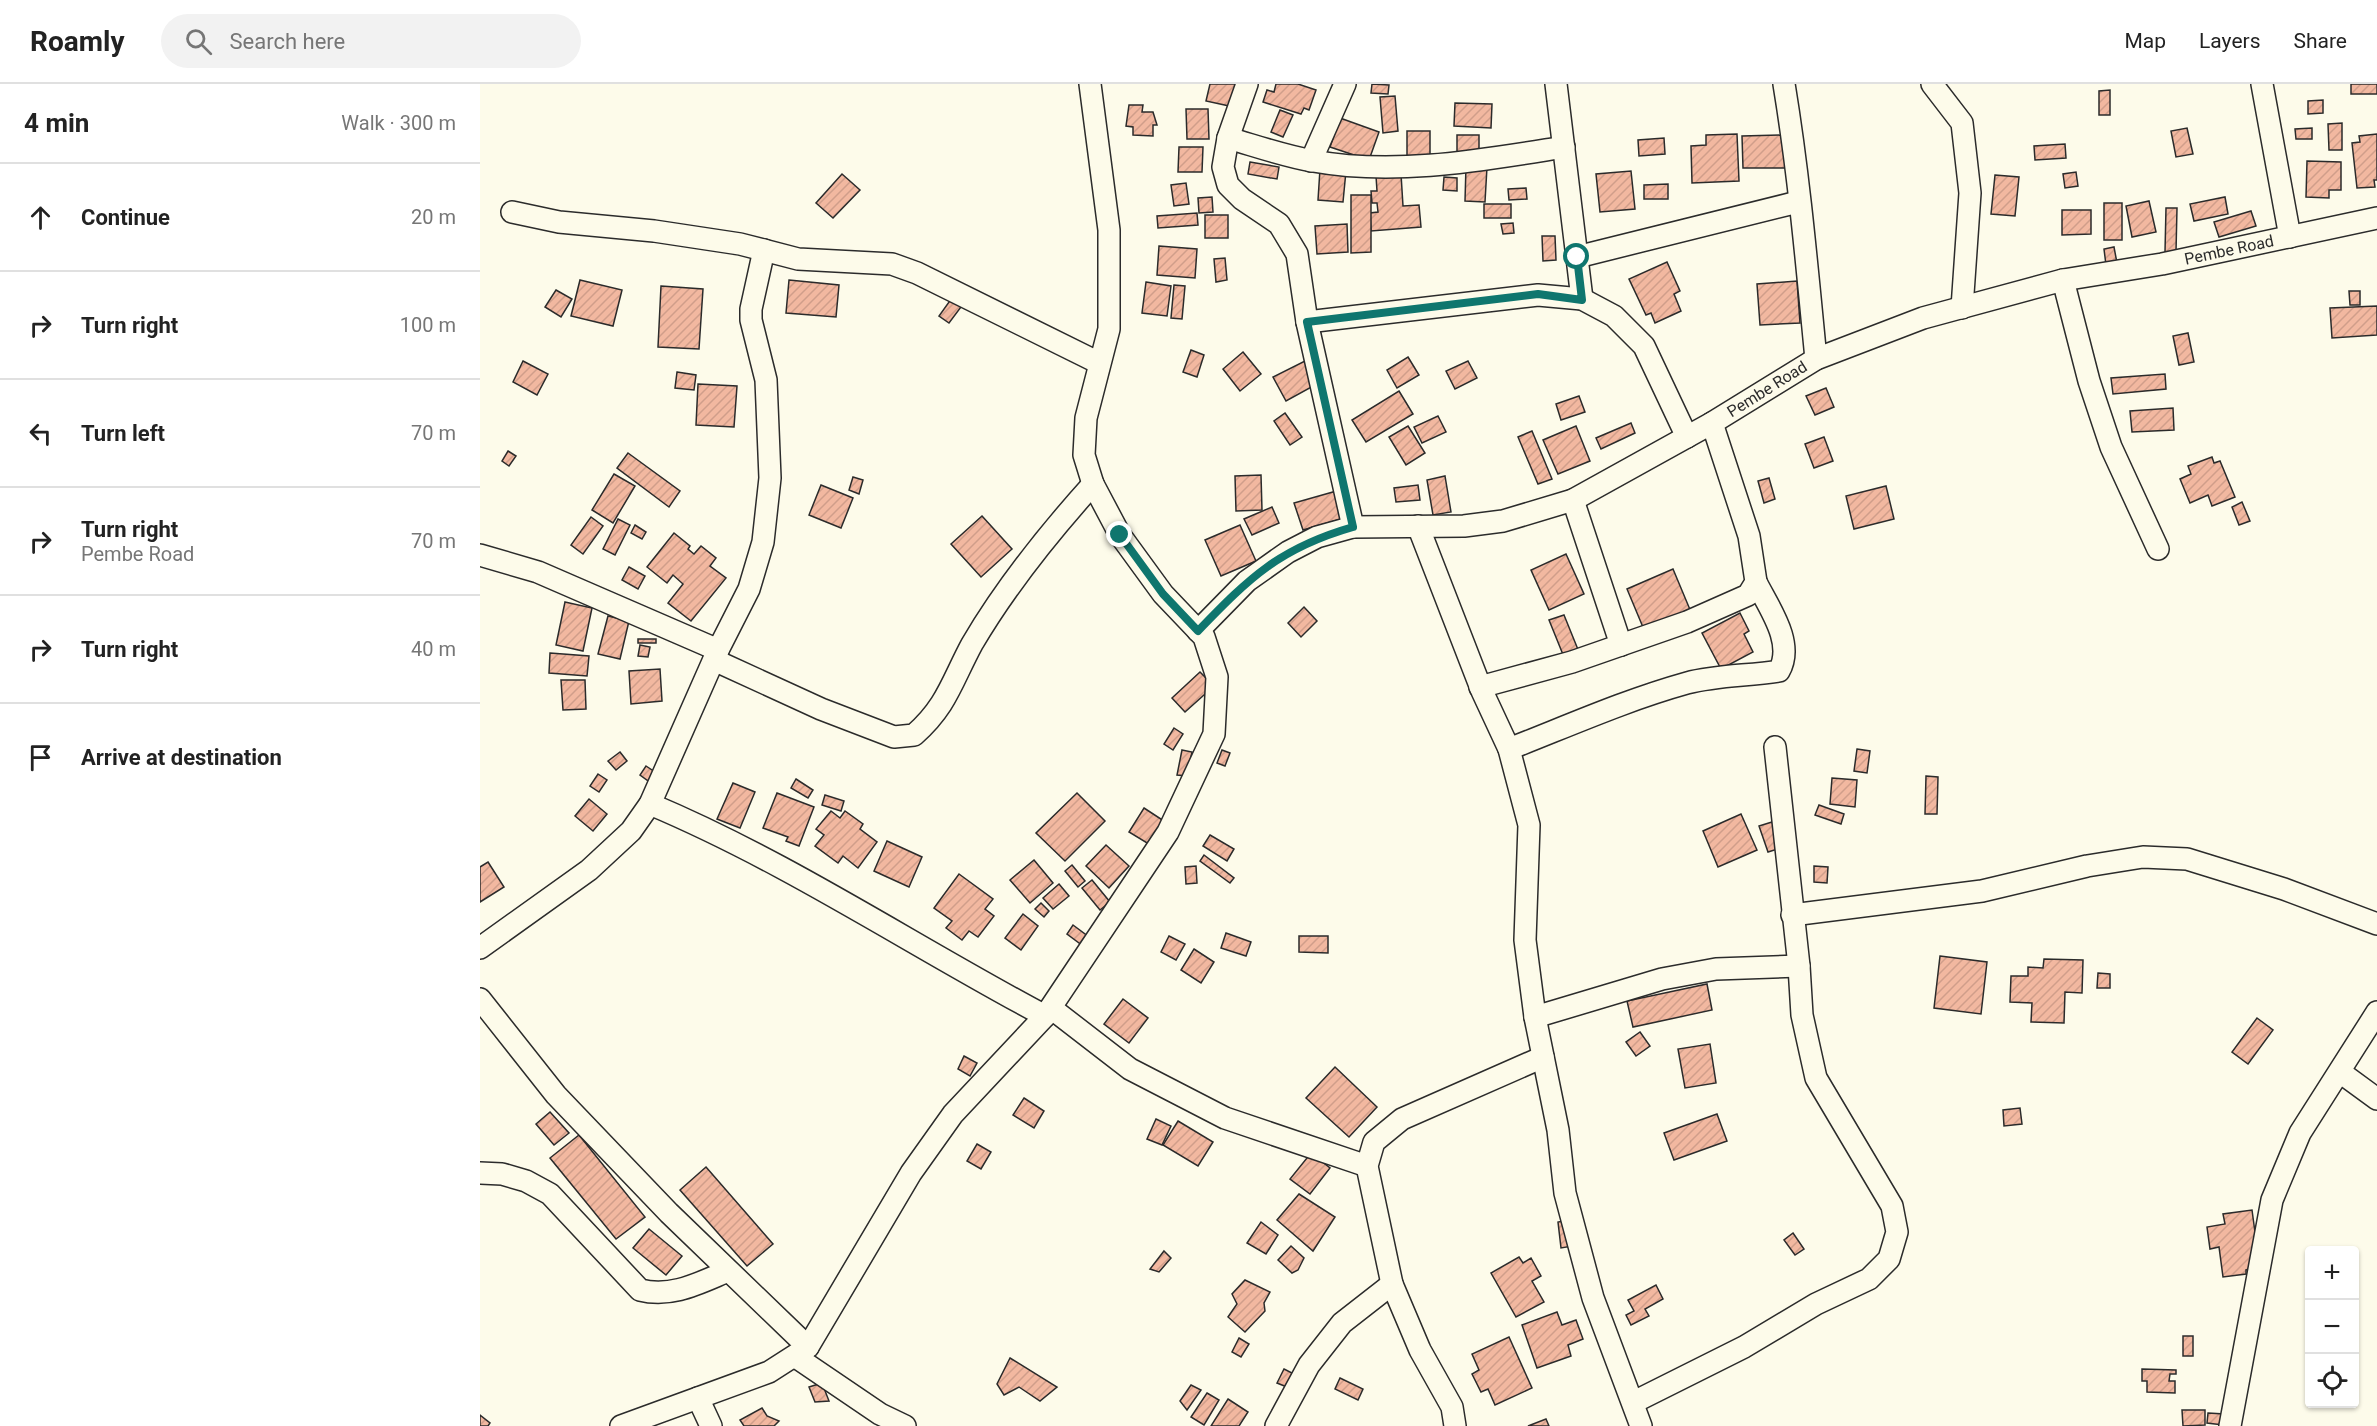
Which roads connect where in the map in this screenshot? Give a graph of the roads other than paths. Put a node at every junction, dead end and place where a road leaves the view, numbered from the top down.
1 (1090, 84) edge
2 (1247, 84) edge
3 (1345, 84) edge
4 (1556, 84) edge
5 (1784, 84) edge
6 (1932, 84) edge
7 (2262, 84) edge
8 (1228, 138) junction
9 (1564, 147) junction
10 (1311, 161) junction
11 (1798, 202) junction
12 (512, 212) dead end
13 (2377, 218) edge
14 (2290, 237) junction
15 (764, 250) junction
16 (1577, 257) junction
17 (2063, 280) junction
18 (1582, 300) junction
19 (1962, 308) junction
20 (1307, 322) junction
21 (1816, 359) junction
22 (1099, 363) junction
23 (1712, 423) junction
24 (1687, 438) junction
25 (1093, 484) junction
26 (1573, 500) junction
27 (1418, 526) junction
28 (1353, 527) junction
29 (2158, 549) dead end
30 (480, 555) edge
31 (1756, 582) junction
32 (1198, 631) junction
33 (1621, 645) junction
34 (716, 655) junction
35 (1480, 687) junction
36 (1775, 747) dead end
37 (1509, 749) junction
38 (650, 804) junction
39 (1792, 915) junction
40 (2377, 924) edge
41 (480, 948) edge
42 (1799, 966) junction
43 (480, 999) edge
44 (1048, 1012) junction
45 (2377, 1012) edge
46 (1535, 1017) junction
47 (1543, 1057) junction
48 (2340, 1072) junction
49 (2377, 1099) edge
50 (1367, 1166) junction
51 (480, 1173) edge
52 (728, 1271) junction
53 (1392, 1284) junction
54 (802, 1352) junction
55 (698, 1398) junction
56 (1634, 1402) junction
57 (621, 1426) edge
58 (711, 1426) edge
59 (905, 1426) edge
60 (1276, 1426) edge
61 (1455, 1426) edge
62 (1641, 1426) edge
63 (2230, 1426) edge

1 - 22 street
2 - 8 street
3 - 10 street
4 - 9 street
5 - 11 street
6 - 19 street
7 - 14 street
8 - 10 street
8 - 20 street
9 - 10 street
9 - 16 street
11 - 16 street
11 - 21 street
12 - 15 street
13 - 14 street, Pembe Road
14 - 17 street, Pembe Road
15 - 22 street
15 - 34 street
16 - 18 street
17 - 19 street, Pembe Road
17 - 29 street
18 - 20 street
18 - 24 street
19 - 21 street, Pembe Road
20 - 28 street
21 - 23 street, Pembe Road
22 - 25 street
23 - 24 street, Pembe Road
23 - 31 street
24 - 26 street, Pembe Road
25 - 32 street
25 - 34 street
26 - 27 street, Pembe Road
26 - 33 street
27 - 28 street, Pembe Road
27 - 35 street
28 - 32 street, Pembe Road
30 - 34 street
31 - 33 street
31 - 37 street
32 - 44 street
33 - 35 street
34 - 38 street
35 - 37 street
36 - 39 street
37 - 46 street
38 - 41 street
38 - 44 street
39 - 40 street
39 - 42 street
42 - 46 street
42 - 56 street
43 - 52 street
44 - 50 street
44 - 54 street
45 - 48 street
46 - 47 street
47 - 50 street
47 - 56 street
48 - 49 street
48 - 63 street
50 - 53 street
51 - 52 street
52 - 54 street
53 - 60 street
53 - 61 street
54 - 55 street
54 - 59 street
55 - 57 street
55 - 58 street
56 - 62 street

